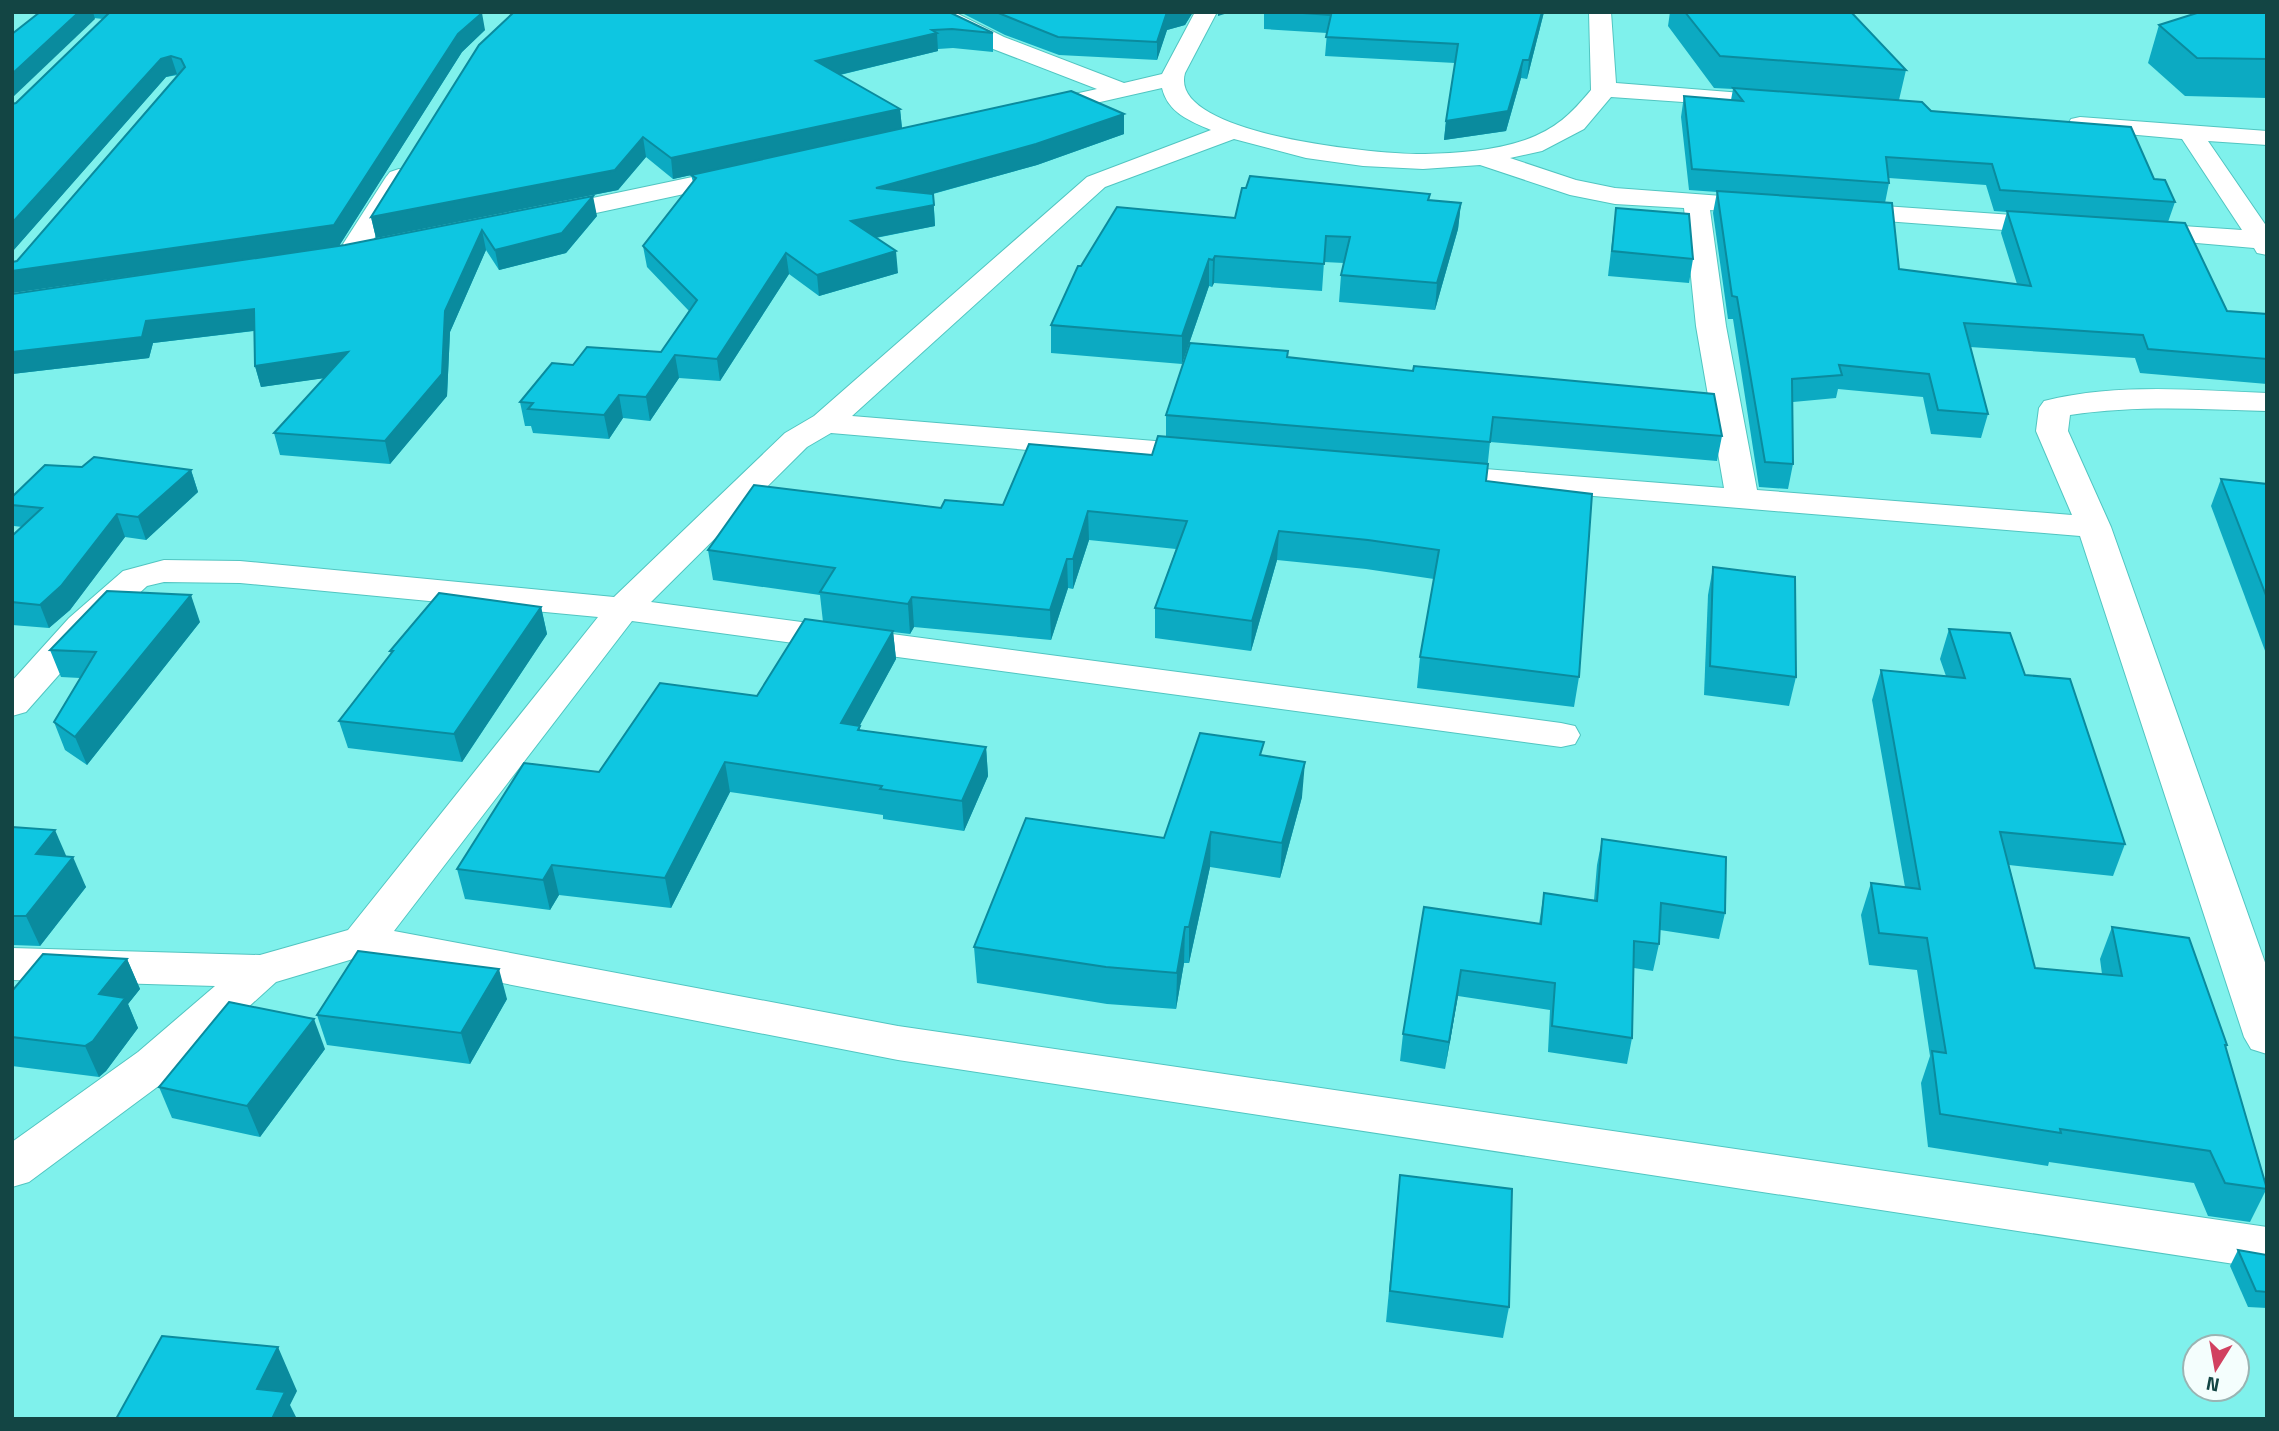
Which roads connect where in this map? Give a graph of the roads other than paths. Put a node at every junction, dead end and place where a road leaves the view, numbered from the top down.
1 (937, 12) edge
2 (1206, 12) edge
3 (1600, 12) edge
4 (1172, 79) junction
5 (1604, 89) junction
6 (1121, 90) junction
7 (1800, 103) edge
8 (1014, 114) edge
9 (2050, 122) edge
10 (1231, 131) junction
11 (2190, 132) junction
12 (2267, 138) edge
13 (1481, 157) junction
14 (408, 162) edge
15 (759, 171) edge
16 (1696, 201) junction
17 (1793, 208) edge
18 (1820, 210) edge
19 (515, 222) edge
20 (2082, 228) edge
21 (2110, 229) edge
22 (2264, 243) edge
23 (378, 250) edge
24 (350, 256) junction
25 (323, 259) edge
26 (2267, 402) edge
27 (825, 423) junction
28 (1238, 458) edge
29 (1403, 472) edge
30 (1742, 498) junction
31 (2094, 527) junction
32 (623, 609) junction
33 (12, 704) edge
34 (1561, 735) dead end
35 (363, 941) junction
36 (12, 964) edge
37 (260, 971) junction
38 (2267, 1037) edge
39 (12, 1168) edge
40 (2267, 1248) edge

1 - 6 street
2 - 4 street
3 - 5 street
4 - 6 street
4 - 10 street
5 - 7 street
5 - 13 street
6 - 8 street
9 - 11 street
10 - 13 street
10 - 27 street
11 - 12 street
11 - 22 street
13 - 16 street
14 - 24 street
15 - 19 street
16 - 17 street
16 - 30 street
18 - 20 street
21 - 22 street
23 - 24 street
24 - 25 street
26 - 31 street
27 - 28 street
27 - 32 street
29 - 30 street
30 - 31 street
31 - 38 street
32 - 33 street
32 - 34 street
32 - 35 street
35 - 37 street
35 - 40 street
36 - 37 street
37 - 39 street

